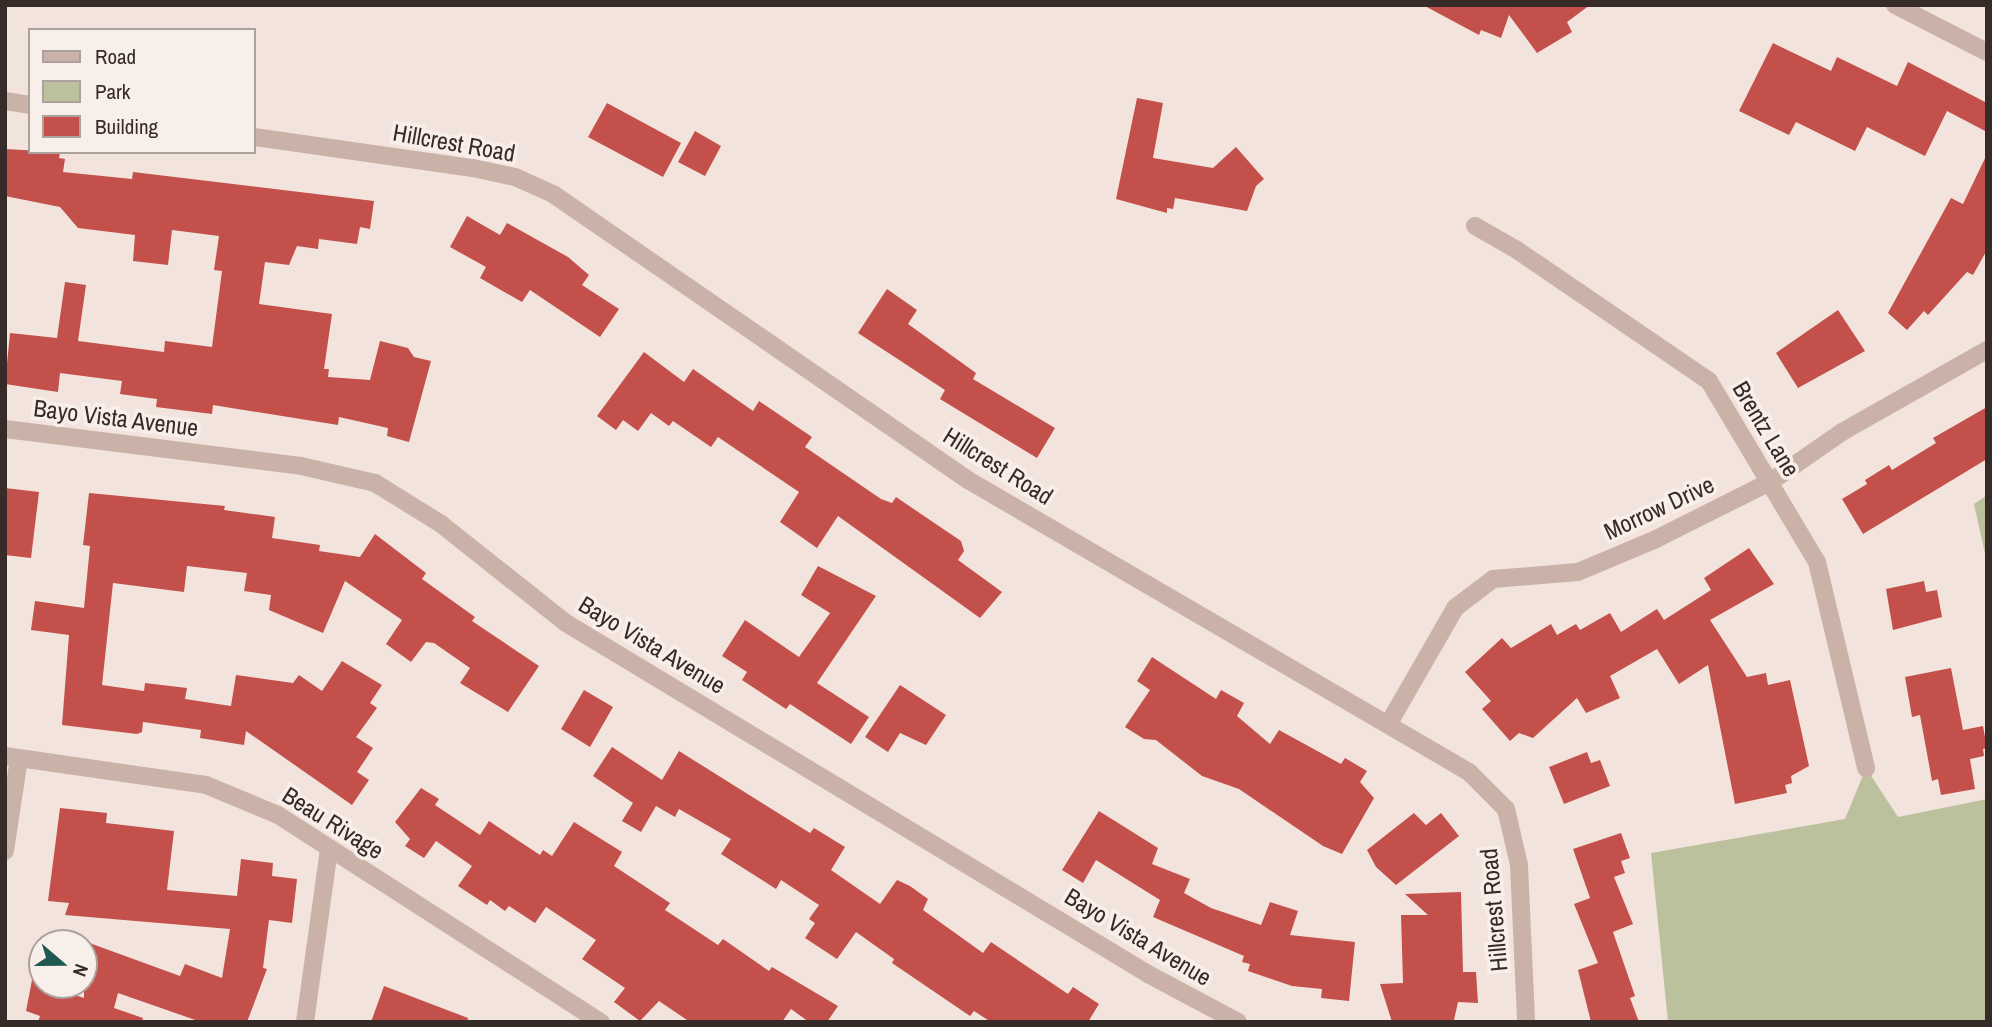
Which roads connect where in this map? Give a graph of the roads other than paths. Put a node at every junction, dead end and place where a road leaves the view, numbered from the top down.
1 (1895, 5) edge
2 (1987, 52) edge
3 (5, 101) edge
4 (28, 105) edge
5 (256, 137) edge
6 (1475, 226) dead end
7 (1987, 350) edge
8 (5, 429) edge
9 (1770, 482) junction
10 (1390, 723) junction
11 (12, 757) edge
12 (1866, 768) dead end
13 (329, 849) junction
14 (5, 851) edge
15 (305, 1022) edge
16 (601, 1022) edge
17 (1238, 1022) edge
18 (1526, 1022) edge

1 - 2 street
3 - 4 street
5 - 10 street, Hillcrest Road
6 - 9 street, Brentz Lane
7 - 9 street, Morrow Drive
8 - 17 street, Bayo Vista Avenue
9 - 10 street, Morrow Drive
9 - 12 street, Brentz Lane
10 - 18 street, Hillcrest Road
11 - 13 street, Beau Rivage
11 - 14 street
13 - 15 street
13 - 16 street, Beau Rivage

